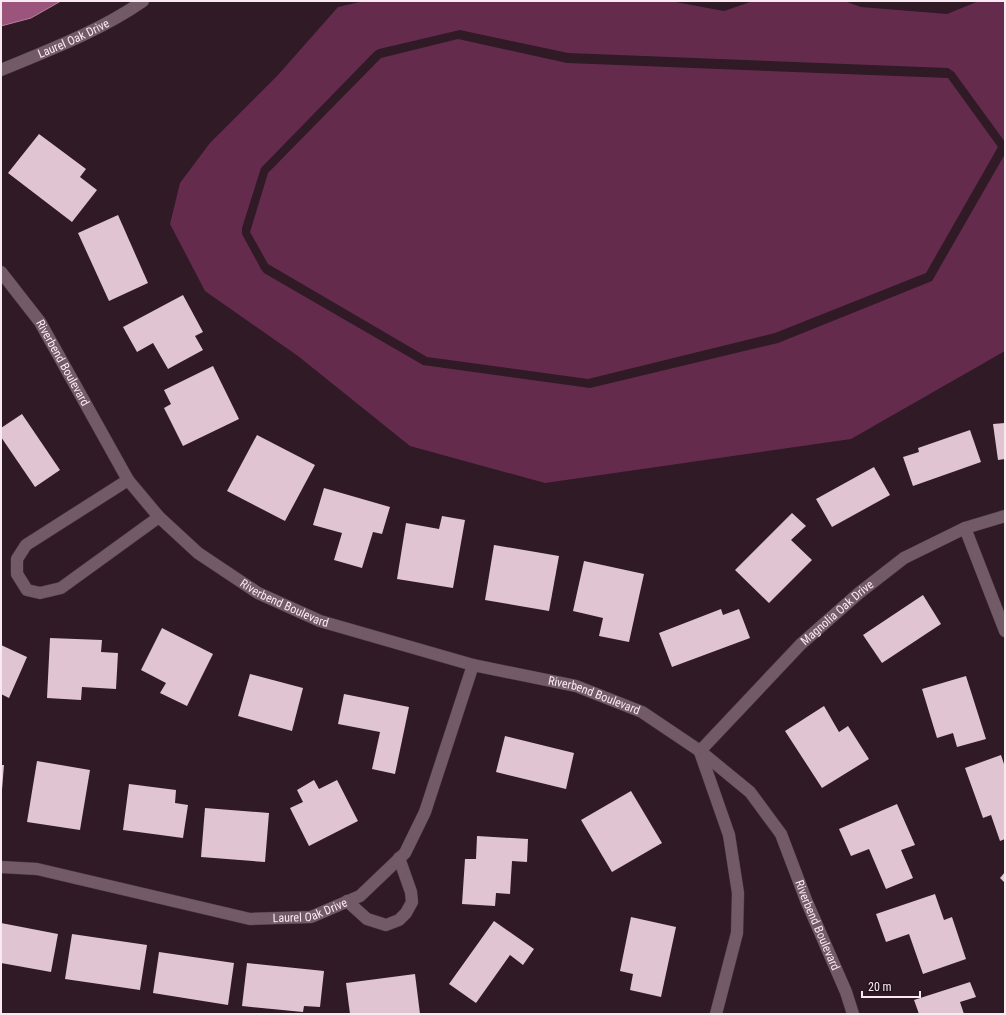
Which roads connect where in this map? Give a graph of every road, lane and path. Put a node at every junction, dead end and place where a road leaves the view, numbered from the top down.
1 (143, 1) edge
2 (1, 70) edge
3 (1, 272) edge
4 (128, 480) junction
5 (1005, 516) edge
6 (160, 517) junction
7 (965, 528) junction
8 (1005, 631) edge
9 (473, 665) junction
10 (700, 751) junction
11 (399, 858) junction
12 (1, 867) edge
13 (347, 901) junction
14 (716, 1014) edge
15 (853, 1014) edge

1 - 2 street, Laurel Oak Drive
3 - 4 street, Riverbend Boulevard
4 - 6 street, Riverbend Boulevard
4 - 6 street
5 - 7 street, Magnolia Oak Drive
6 - 9 street, Riverbend Boulevard
7 - 8 street
7 - 10 street, Magnolia Oak Drive
9 - 10 street, Riverbend Boulevard
9 - 11 street, Laurel Oak Drive
10 - 14 street
10 - 15 street, Riverbend Boulevard
11 - 13 street, Laurel Oak Drive
11 - 13 street
12 - 13 street, Laurel Oak Drive

